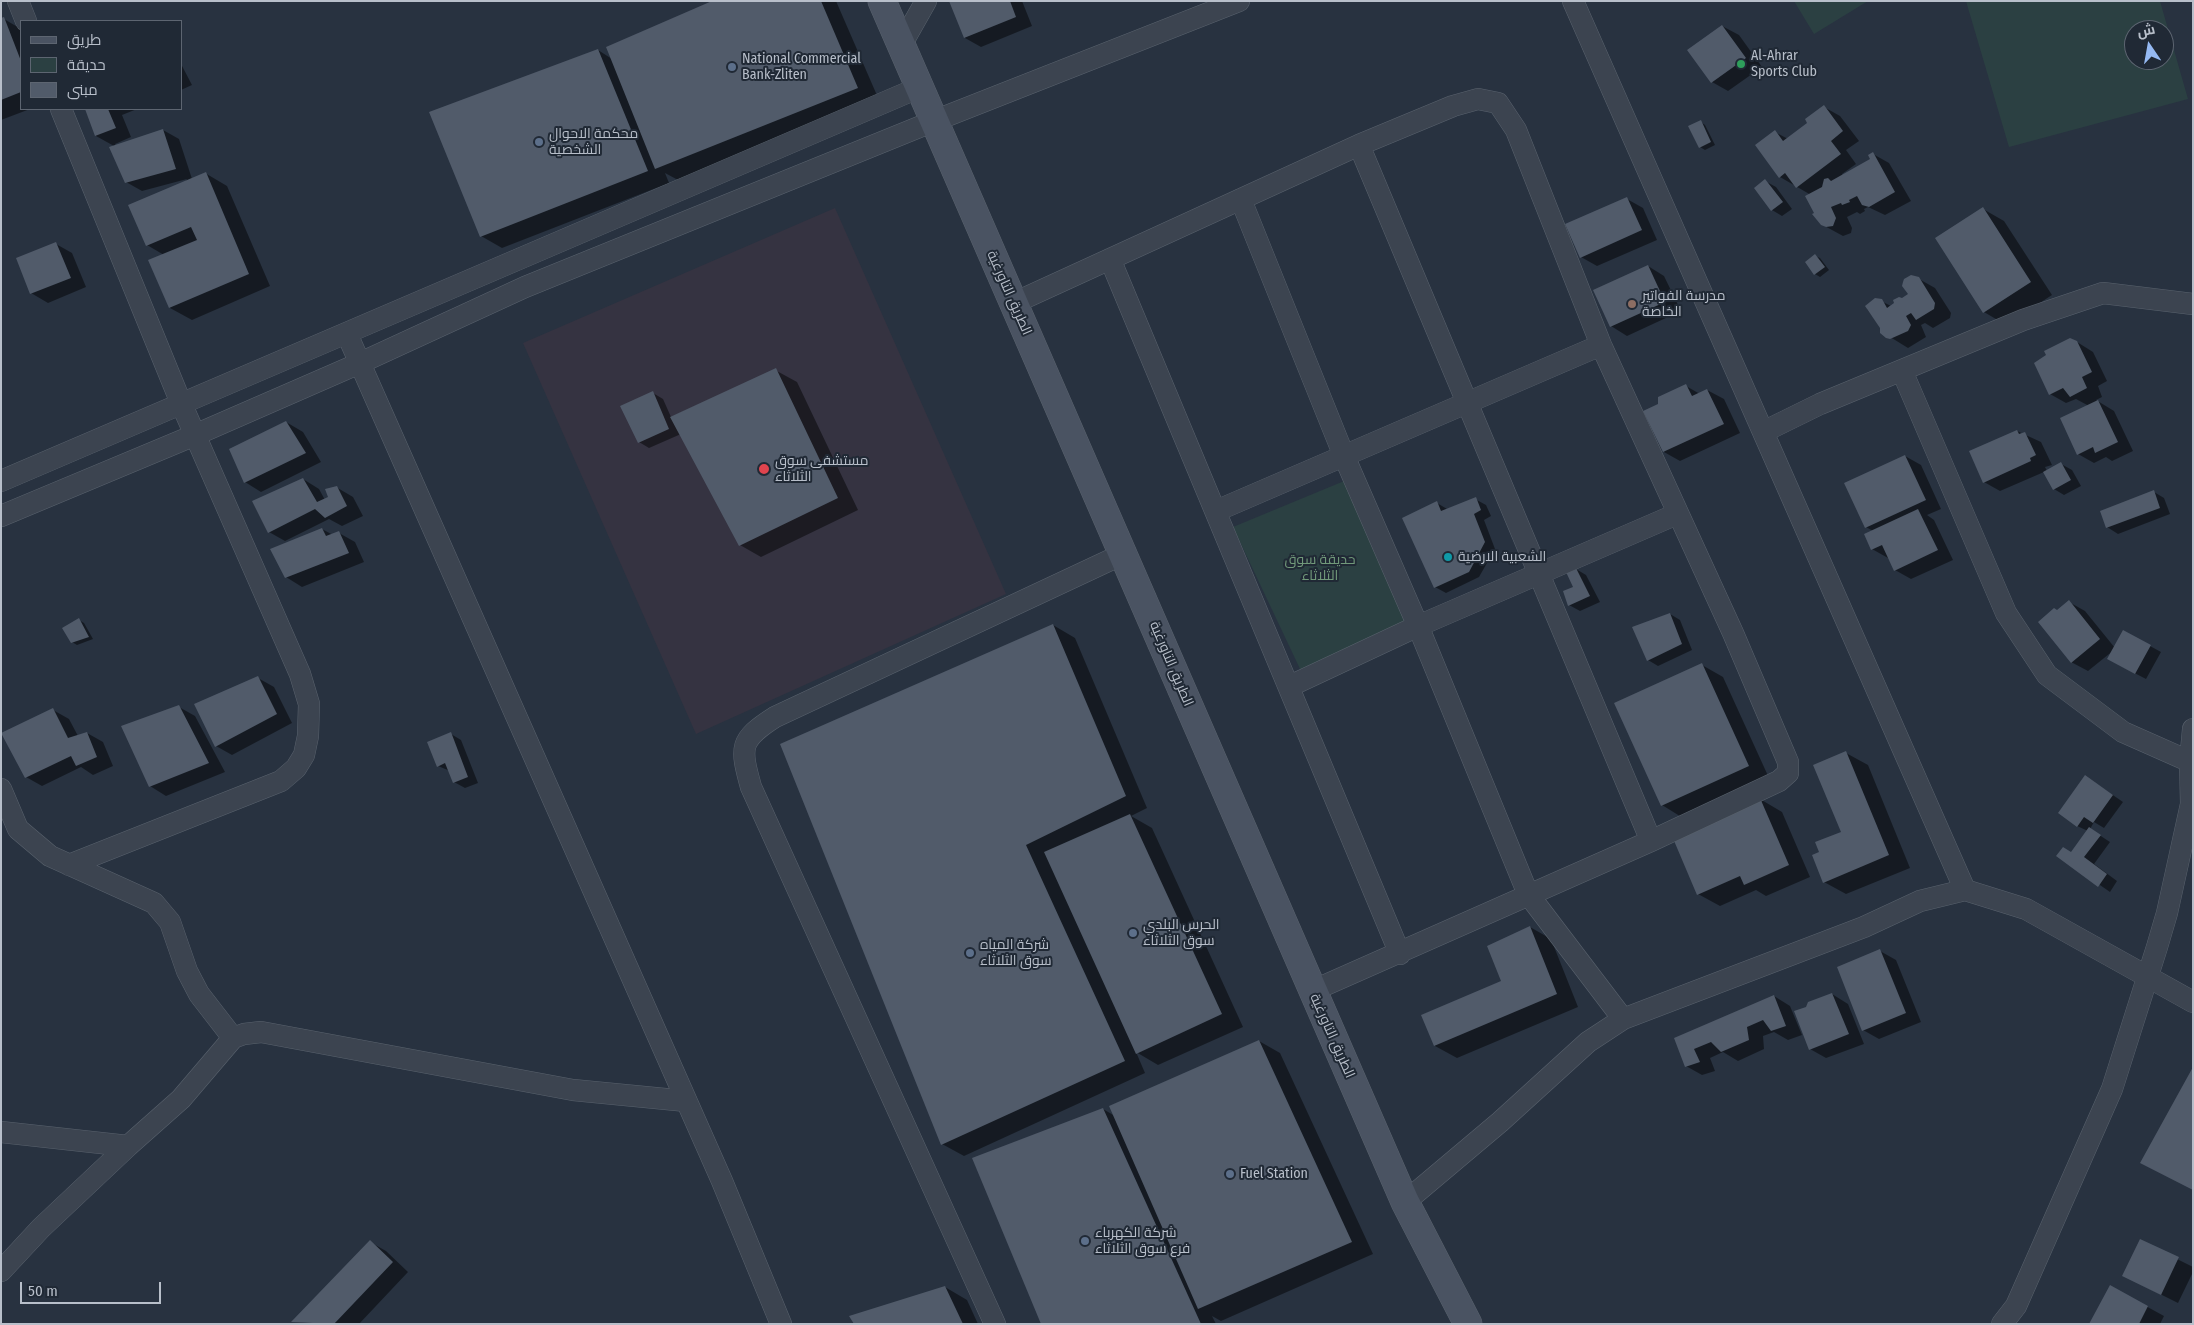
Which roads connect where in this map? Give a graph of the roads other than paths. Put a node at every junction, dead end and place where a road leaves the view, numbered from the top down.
1 (18, 1) edge
2 (882, 1) edge
3 (926, 1) edge
4 (1239, 1) edge
5 (1573, 1) edge
6 (26, 20) edge
7 (900, 47) junction
8 (918, 88) junction
9 (61, 110) edge
10 (934, 121) junction
11 (1359, 145) junction
12 (1241, 200) junction
13 (1110, 259) junction
14 (1014, 302) junction
15 (2193, 304) edge
16 (347, 334) junction
17 (1601, 345) junction
18 (360, 363) junction
19 (1902, 371) junction
20 (1468, 402) junction
21 (181, 403) junction
22 (1763, 432) junction
23 (195, 435) junction
24 (1344, 456) junction
25 (1, 481) edge
26 (1216, 511) junction
27 (1677, 514) junction
28 (1, 516) edge
29 (1123, 554) junction
30 (1539, 575) junction
31 (1418, 626) junction
32 (1290, 686) junction
33 (2193, 730) edge
34 (2191, 763) edge
35 (1, 788) edge
36 (1651, 841) junction
37 (69, 865) junction
38 (1965, 890) junction
39 (1528, 894) junction
40 (1400, 954) junction
41 (2146, 976) junction
42 (1312, 991) junction
43 (2193, 1002) edge
44 (1623, 1019) junction
45 (233, 1038) junction
46 (686, 1101) junction
47 (1, 1132) edge
48 (128, 1146) junction
49 (1405, 1202) junction
50 (1, 1271) edge
51 (781, 1324) edge
52 (995, 1324) edge
53 (1468, 1324) edge
54 (2002, 1324) edge

1 - 6 street
2 - 7 street, الطريق التاورغية
3 - 7 street
4 - 10 street
5 - 22 street
7 - 8 street, الطريق التاورغية
8 - 10 street, الطريق التاورغية
8 - 16 street
9 - 21 street
10 - 14 street, الطريق التاورغية
10 - 18 street
11 - 12 street
11 - 17 street
11 - 20 street
12 - 13 street
12 - 24 street
13 - 14 street
13 - 26 street
14 - 29 street, الطريق التاورغية
15 - 19 street
16 - 18 street
16 - 21 street
17 - 20 street
17 - 27 street
18 - 23 street
18 - 46 street
19 - 22 street
19 - 34 street
20 - 24 street
20 - 30 street
21 - 23 street
21 - 25 street
22 - 38 street
23 - 28 street
23 - 37 street
24 - 26 street
24 - 31 street
26 - 32 street
27 - 30 street
27 - 36 street
29 - 42 street, الطريق التاورغية
29 - 52 street
30 - 31 street
30 - 36 street
31 - 32 street
31 - 39 street
32 - 40 street
33 - 34 street
34 - 41 street
35 - 37 street
36 - 39 street
37 - 45 street
38 - 41 street
38 - 44 street
39 - 40 street
39 - 44 street
40 - 42 street
41 - 43 street
41 - 54 street
42 - 49 street, الطريق التاورغية
44 - 49 street
45 - 46 street
45 - 48 street
46 - 51 street
47 - 48 street
48 - 50 street
49 - 53 street, الطريق التاورغية

